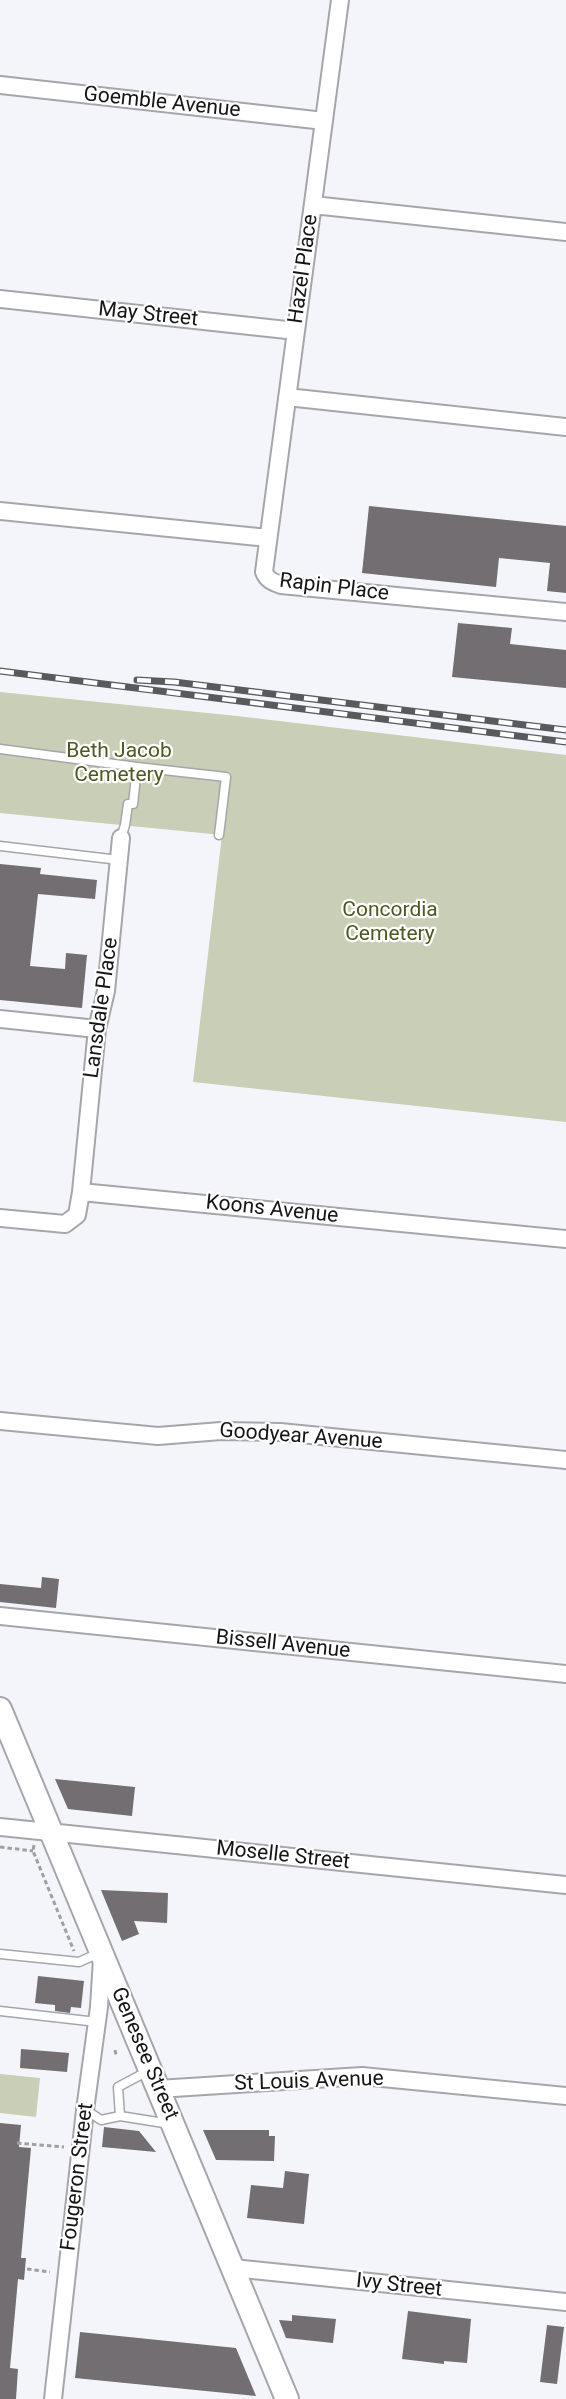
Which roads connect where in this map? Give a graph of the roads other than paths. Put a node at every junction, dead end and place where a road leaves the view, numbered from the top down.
1 (340, 0) edge
2 (0, 85) edge
3 (324, 121) junction
4 (313, 205) junction
5 (566, 232) edge
6 (0, 299) edge
7 (296, 331) junction
8 (287, 397) junction
9 (566, 427) edge
10 (0, 511) edge
11 (268, 538) junction
12 (566, 612) edge
13 (0, 749) edge
14 (137, 767) junction
15 (123, 832) joint
16 (219, 835) dead end
17 (0, 846) edge
18 (119, 860) junction
19 (0, 1019) edge
20 (97, 1029) junction
21 (81, 1192) junction
22 (0, 1218) edge
23 (566, 1239) edge
24 (0, 1421) edge
25 (566, 1460) edge
26 (0, 1616) edge
27 (566, 1674) edge
28 (0, 1709) edge
29 (0, 1827) edge
30 (51, 1833) junction
31 (566, 1885) edge
32 (0, 1954) edge
33 (102, 1954) junction
34 (0, 2011) edge
35 (97, 2022) junction
36 (154, 2080) junction
37 (566, 2096) edge
38 (85, 2110) junction
39 (120, 2115) junction
40 (173, 2124) junction
41 (233, 2268) junction
42 (566, 2302) edge
43 (53, 2399) edge
44 (287, 2399) edge

1 - 3 street, Hazel Place
2 - 3 street, Goemble Avenue
3 - 4 street, Hazel Place
4 - 5 street
4 - 7 street, Hazel Place
6 - 7 street, May Street
7 - 8 street, Hazel Place
8 - 9 street
8 - 11 street, Hazel Place
10 - 11 street
11 - 12 street, Rapin Place
13 - 14 lane
14 - 15 lane
14 - 16 lane
15 - 18 street, Lansdale Place
17 - 18 lane
18 - 20 street, Lansdale Place
19 - 20 street
20 - 21 street, Lansdale Place
21 - 22 street
21 - 23 street, Koons Avenue
24 - 25 street, Goodyear Avenue
26 - 27 street, Bissell Avenue
28 - 30 main road, Genesee Street
29 - 30 street, Moselle Street
30 - 31 street, Moselle Street
30 - 33 main road, Genesee Street
32 - 33 lane
33 - 35 street, Fougeron Street
33 - 36 main road, Genesee Street
34 - 35 lane
35 - 38 street, Fougeron Street
36 - 37 street, St Louis Avenue
36 - 39 lane
36 - 40 main road, Genesee Street
38 - 39 lane
38 - 43 street, Fougeron Street
39 - 40 lane
40 - 41 main road, Genesee Street
41 - 42 street, Ivy Street
41 - 44 main road, Genesee Street

